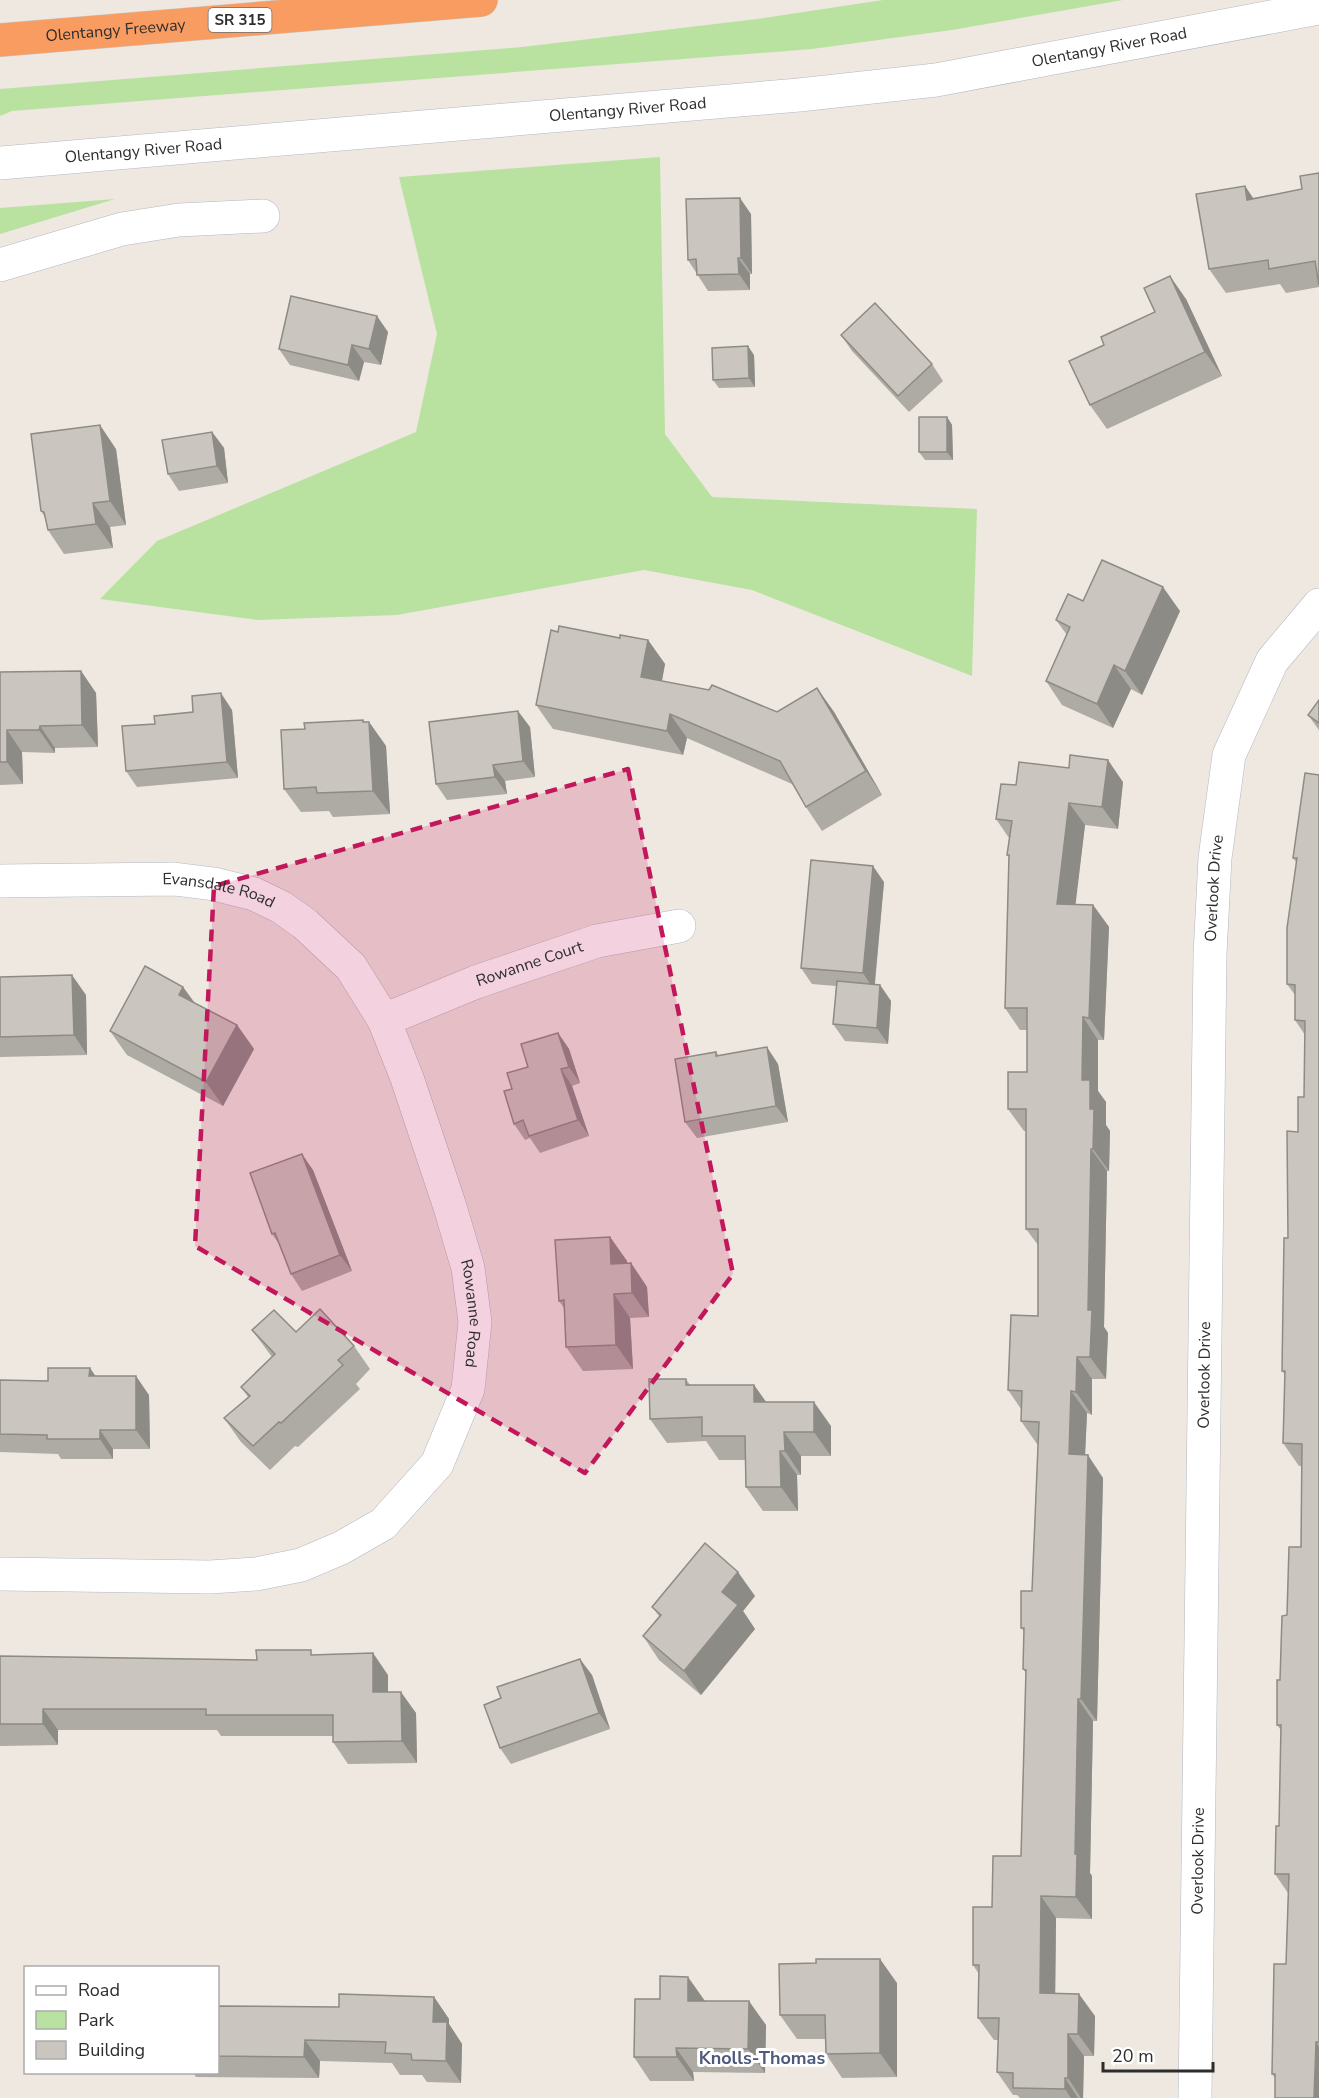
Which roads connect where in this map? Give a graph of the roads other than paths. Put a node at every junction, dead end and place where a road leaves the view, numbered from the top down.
1 (481, 0) edge
2 (1308, 0) edge
3 (1319, 8) edge
4 (1251, 20) junction
5 (0, 40) edge
6 (0, 163) edge
7 (263, 216) dead end
8 (0, 265) edge
9 (1319, 605) edge
10 (0, 881) edge
11 (679, 926) dead end
12 (384, 1020) junction
13 (0, 1574) edge
14 (1195, 2098) edge

1 - 5 highway, Olentangy Freeway / SR 315
2 - 4 street, Olentangy River Road
3 - 4 street, Olentangy River Road
4 - 6 street, Olentangy River Road
7 - 8 street
9 - 14 street, Overlook Drive
10 - 12 street, Evansdale Road
11 - 12 street, Rowanne Court
12 - 13 street, Rowanne Road

